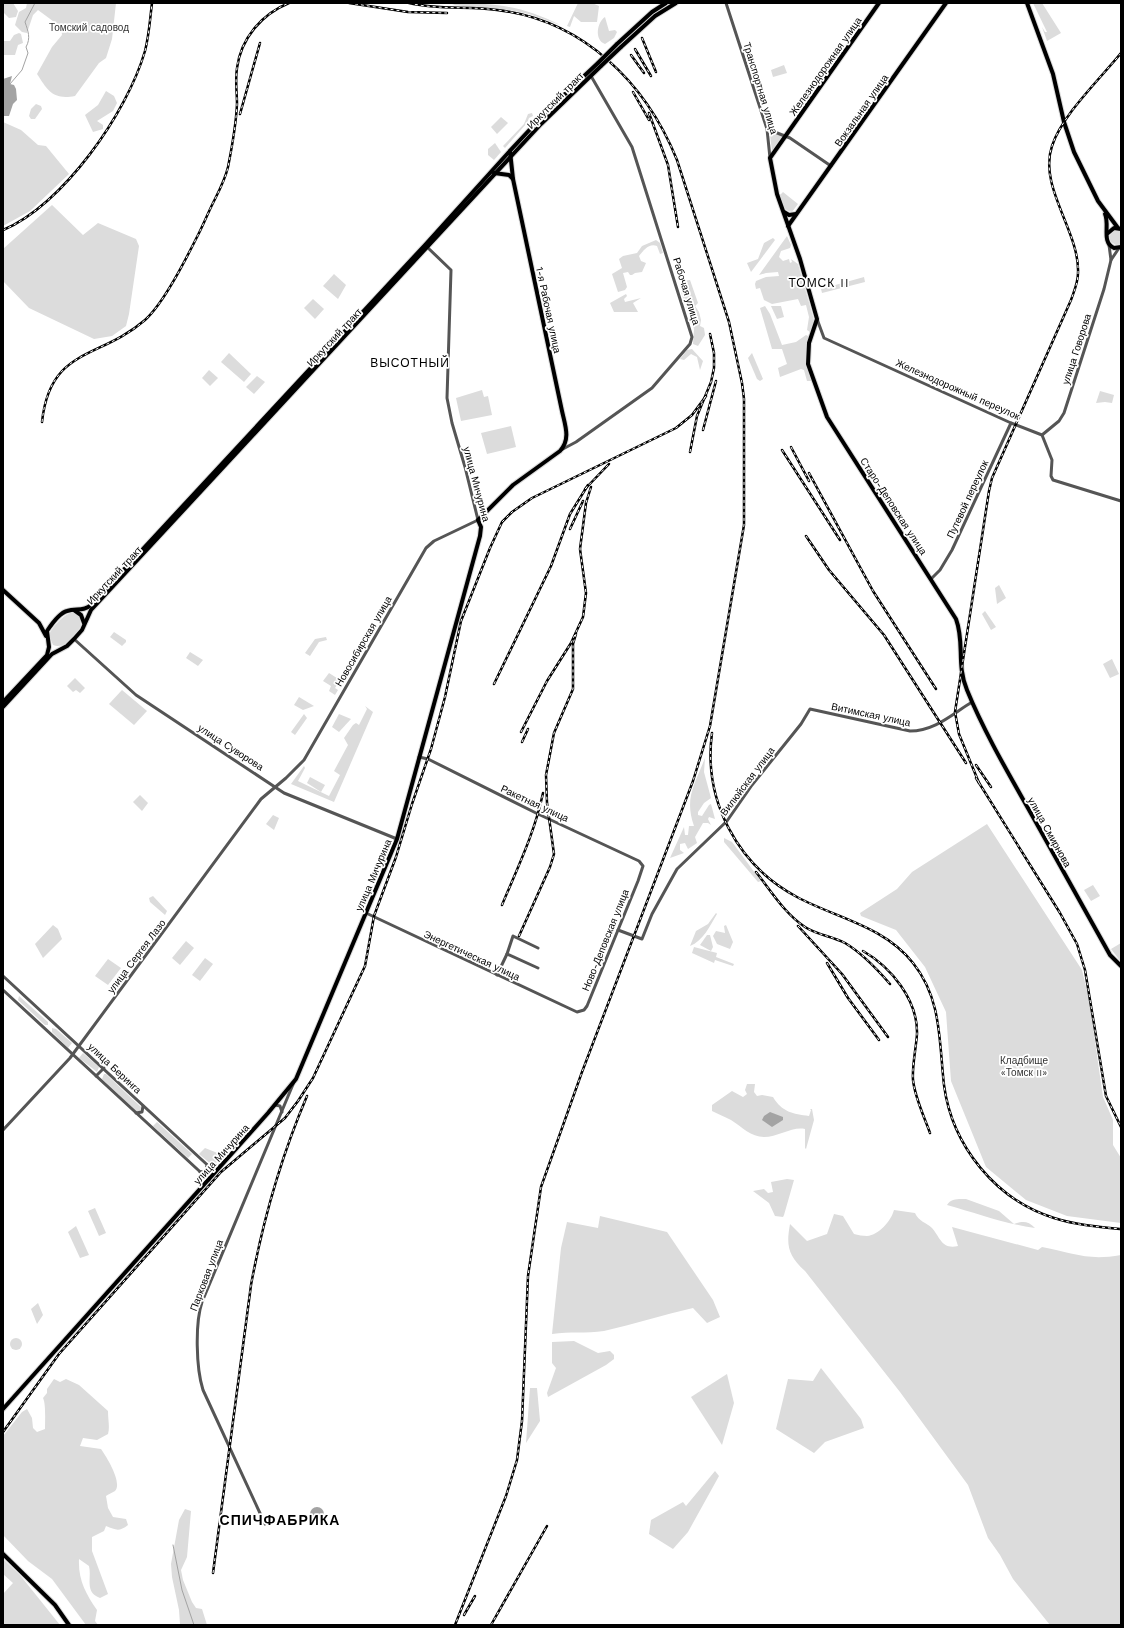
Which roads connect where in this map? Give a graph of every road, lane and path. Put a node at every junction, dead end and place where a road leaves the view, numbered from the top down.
1 (666, 3) edge
2 (676, 3) edge
3 (726, 3) edge
4 (879, 3) edge
5 (946, 3) edge
6 (1024, 3) edge
7 (1028, 3) edge
8 (619, 46) junction
9 (1043, 47) junction
10 (600, 64) junction
11 (590, 76) junction
12 (767, 129) junction
13 (786, 136) junction
14 (510, 151) junction
15 (510, 158) junction
16 (770, 158) junction
17 (830, 166) junction
18 (490, 172) junction
19 (496, 173) junction
20 (513, 179) junction
21 (1104, 210) junction
22 (784, 212) junction
23 (796, 214) junction
24 (788, 226) junction
25 (1120, 227) edge
26 (1107, 235) junction
27 (1109, 245) junction
28 (426, 246) junction
29 (1120, 248) edge
30 (1111, 260) junction
31 (817, 319) junction
32 (824, 338) joint
33 (1011, 423) junction
34 (1042, 435) junction
35 (567, 439) junction
36 (576, 442) junction
37 (568, 445) junction
38 (1121, 501) edge
39 (478, 520) junction
40 (931, 579) junction
41 (3, 590) edge
42 (74, 610) junction
43 (55, 622) junction
44 (39, 623) junction
45 (84, 624) junction
46 (46, 636) junction
47 (74, 639) junction
48 (3, 702) edge
49 (972, 702) junction
50 (3, 708) edge
51 (810, 709) joint
52 (420, 757) junction
53 (275, 786) junction
54 (397, 839) junction
55 (643, 864) joint
56 (366, 913) junction
57 (618, 930) junction
58 (538, 948) dead end
59 (507, 954) junction
60 (1121, 966) edge
61 (538, 968) dead end
62 (497, 975) junction
63 (3, 976) edge
64 (6, 980) junction
65 (3, 983) edge
66 (3, 990) edge
67 (572, 1010) joint
68 (53, 1023) junction
69 (47, 1030) junction
70 (79, 1046) junction
71 (73, 1054) junction
72 (104, 1068) junction
73 (96, 1076) junction
74 (296, 1079) junction
75 (142, 1105) junction
76 (275, 1105) junction
77 (282, 1112) junction
78 (136, 1113) junction
79 (3, 1130) edge
80 (206, 1164) junction
81 (198, 1171) junction
82 (215, 1172) junction
83 (208, 1180) junction
84 (3, 1410) edge
85 (265, 1524) dead end
86 (3, 1554) edge
87 (68, 1625) edge

1 - 8 main road
2 - 8 main road
3 - 12 street, Транспортная улица
4 - 13 main road, Железнодорожная улица
5 - 17 main road, Вокзальная улица
6 - 9 main road
7 - 9 main road
8 - 10 main road, bridge
9 - 21 main road
10 - 11 main road, Иркутский тракт
10 - 14 main road, Иркутский тракт
11 - 15 main road, Иркутский тракт
11 - 36 street, Рабочая улица
12 - 13 street
12 - 16 street, Транспортная улица
13 - 16 main road, Железнодорожная улица
13 - 17 street
14 - 15 main road, 1-я Рабочая улица
14 - 18 main road, Иркутский тракт
15 - 19 main road, Иркутский тракт
15 - 20 main road, 1-я Рабочая улица
16 - 22 main road, Транспортная улица
17 - 23 main road, Вокзальная улица
18 - 19 main road
18 - 28 main road, Иркутский тракт
19 - 20 main road
19 - 28 main road, Иркутский тракт
20 - 35 main road, 1-я Рабочая улица
21 - 25 main road
21 - 26 main road
22 - 23 main road
22 - 24 main road, Транспортная улица
23 - 24 main road, Вокзальная улица
24 - 31 main road, Транспортная улица
25 - 26 main road
26 - 27 main road
27 - 29 main road
27 - 30 street, улица Говорова
28 - 39 street, улица Мичурина
28 - 42 main road, Иркутский тракт
28 - 45 main road, Иркутский тракт
29 - 30 street, улица Говорова
30 - 34 street, улица Говорова
31 - 32 street, Транспортная улица
31 - 40 main road, Старо-Деповская улица
32 - 33 street, Железнодорожный переулок
33 - 34 street, Железнодорожный переулок
33 - 40 street, Путевой переулок
34 - 38 street
35 - 36 street
35 - 37 main road, 1-я Рабочая улица
36 - 37 street, Рабочая улица
37 - 39 main road, Рабочая улица
39 - 52 main road, улица Мичурина
39 - 53 street, Новосибирская улица
40 - 49 main road, Старо-Деповская улица
41 - 44 main road
42 - 43 main road, Иркутский тракт
42 - 45 main road, Иркутский тракт
43 - 44 main road
43 - 46 main road, Иркутский тракт
44 - 46 main road
45 - 47 main road, Иркутский тракт
46 - 48 main road
47 - 50 main road, Иркутский тракт
47 - 53 street, улица Суворова
49 - 51 street, Витимская улица
49 - 60 main road, улица Смирнова
51 - 57 street, Вилюйская улица
52 - 54 main road, улица Мичурина
52 - 55 street, Ракетная улица
53 - 54 street, улица Суворова
53 - 70 street, улица Сергея Лазо
54 - 56 main road, улица Мичурина
55 - 57 street, Ново-Деповская улица
56 - 62 street, Энергетическая улица
56 - 74 main road, улица Мичурина
57 - 67 street, Ново-Деповская улица
58 - 59 street
59 - 61 street
59 - 62 street
62 - 67 street, Энергетическая улица
63 - 64 street, улица Беринга
64 - 65 street
64 - 68 street, улица Беринга
66 - 69 street, улица Беринга
68 - 69 street
68 - 70 street, улица Беринга
69 - 71 street, улица Беринга
70 - 71 street, улица Сергея Лазо
70 - 72 street, улица Беринга
71 - 73 street, улица Беринга
71 - 79 street, улица Сергея Лазо
72 - 73 street
72 - 75 street, улица Беринга
73 - 78 street, улица Беринга
74 - 76 main road, улица Мичурина
74 - 77 street, Парковая улица
75 - 78 street
75 - 80 street, улица Беринга
76 - 77 street
76 - 82 main road, улица Мичурина
77 - 85 street, Парковая улица
78 - 81 street, улица Беринга
80 - 81 street
80 - 82 street, улица Беринга
81 - 83 street, улица Беринга
82 - 83 main road, улица Мичурина
83 - 84 main road, улица Мичурина
86 - 87 main road

